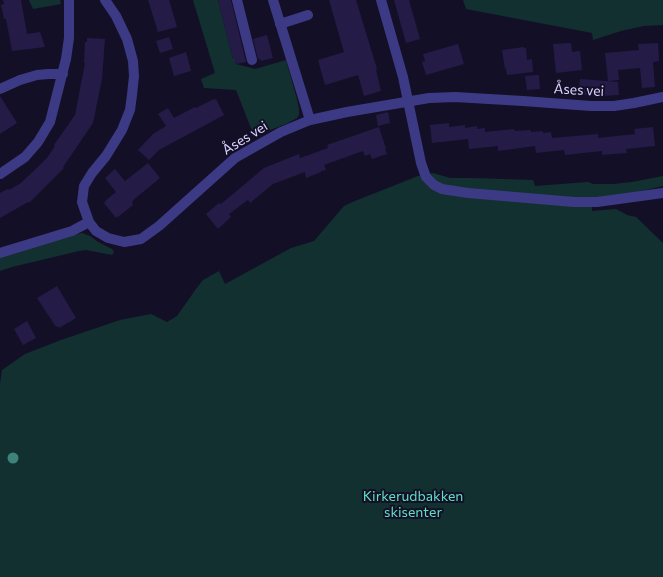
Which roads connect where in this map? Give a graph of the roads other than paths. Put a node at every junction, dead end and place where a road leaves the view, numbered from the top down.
1 (69, 0) edge
2 (105, 0) edge
3 (237, 0) edge
4 (273, 0) edge
5 (381, 0) edge
6 (308, 15) dead end
7 (280, 24) junction
8 (252, 60) dead end
9 (63, 74) junction
10 (0, 89) edge
11 (663, 97) edge
12 (408, 101) junction
13 (310, 120) junction
14 (0, 174) edge
15 (663, 193) edge
16 (89, 222) junction
17 (0, 253) edge

1 - 9 street
2 - 16 street, Åses vei
3 - 8 street
4 - 7 street
5 - 12 street
6 - 7 street
7 - 13 street
9 - 10 street
9 - 14 street
11 - 12 street, Åses vei
12 - 13 street, Åses vei
12 - 15 street
13 - 16 street, Åses vei
16 - 17 street

